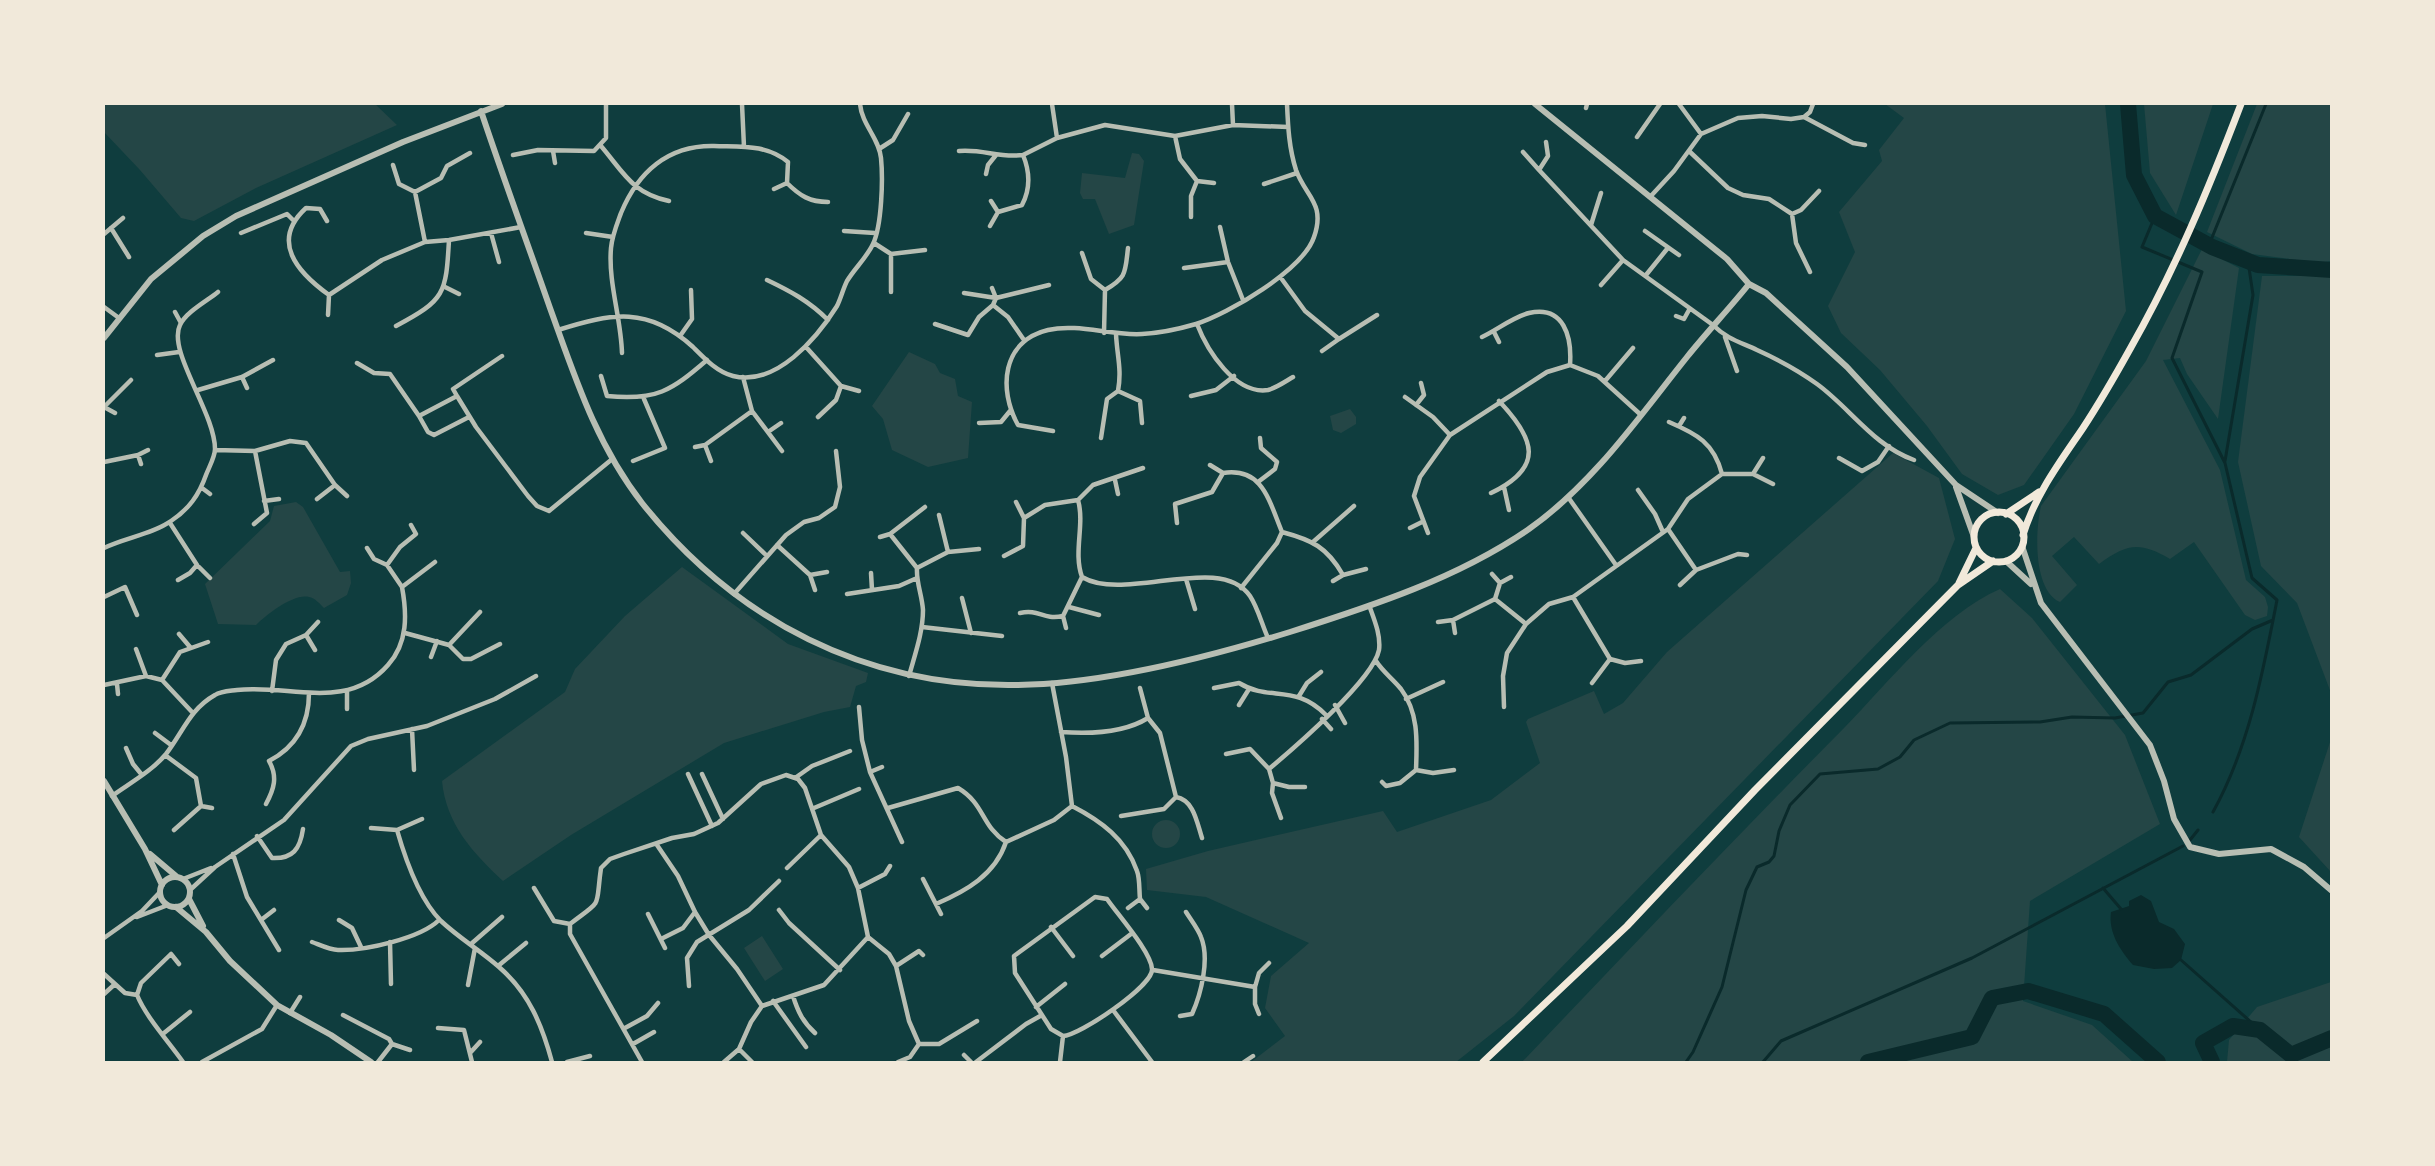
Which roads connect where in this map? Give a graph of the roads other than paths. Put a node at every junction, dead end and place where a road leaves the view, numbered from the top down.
1 (502, 104) edge
2 (606, 104) edge
3 (742, 104) edge
4 (860, 104) edge
5 (1052, 104) edge
6 (1232, 104) edge
7 (1287, 104) edge
8 (1535, 104) edge
9 (1660, 104) edge
10 (1679, 104) edge
11 (1813, 104) edge
12 (2241, 104) edge
13 (481, 111) junction
14 (908, 114) dead end
15 (1804, 117) junction
16 (1233, 125) junction
17 (1288, 127) junction
18 (1701, 134) junction
19 (1175, 136) junction
20 (1637, 137) dead end
21 (1057, 138) junction
22 (1546, 142) dead end
23 (1865, 145) dead end
24 (601, 146) junction
25 (744, 147) junction
26 (879, 149) junction
27 (553, 151) junction
28 (959, 151) dead end
29 (1689, 151) junction
30 (1524, 152) dead end
31 (470, 153) dead end
32 (513, 155) dead end
33 (996, 155) junction
34 (1023, 155) junction
35 (555, 163) dead end
36 (393, 165) dead end
37 (1539, 170) junction
38 (1297, 173) junction
39 (986, 174) dead end
40 (1197, 181) junction
41 (787, 183) junction
42 (1214, 183) dead end
43 (1264, 184) dead end
44 (633, 187) junction
45 (774, 189) dead end
46 (1819, 191) dead end
47 (415, 192) junction
48 (1601, 193) dead end
49 (1650, 197) junction
50 (669, 201) dead end
51 (991, 201) dead end
52 (828, 202) dead end
53 (998, 212) junction
54 (1792, 214) junction
55 (1191, 217) dead end
56 (123, 218) dead end
57 (293, 220) junction
58 (327, 221) dead end
59 (1591, 225) junction
60 (522, 226) junction
61 (990, 226) dead end
62 (1220, 226) dead end
63 (111, 228) junction
64 (844, 231) dead end
65 (1645, 231) dead end
66 (241, 233) dead end
67 (491, 233) junction
68 (586, 233) dead end
69 (875, 233) junction
70 (104, 234) edge
71 (613, 237) junction
72 (449, 240) junction
73 (425, 242) junction
74 (874, 243) junction
75 (1128, 248) dead end
76 (1667, 249) junction
77 (925, 250) dead end
78 (1082, 253) dead end
79 (891, 254) junction
80 (1679, 255) dead end
81 (129, 257) dead end
82 (1623, 260) junction
83 (499, 262) dead end
84 (1228, 262) junction
85 (1184, 268) dead end
86 (1810, 272) dead end
87 (1646, 275) junction
88 (1281, 278) junction
89 (767, 280) dead end
90 (1749, 284) junction
91 (1049, 285) dead end
92 (1601, 285) dead end
93 (445, 287) junction
94 (992, 288) dead end
95 (691, 290) dead end
96 (1104, 290) junction
97 (218, 292) dead end
98 (891, 292) dead end
99 (964, 293) dead end
100 (459, 294) dead end
101 (329, 295) junction
102 (996, 298) junction
103 (1243, 300) junction
104 (993, 305) junction
105 (104, 307) edge
106 (1689, 310) junction
107 (175, 312) dead end
108 (328, 315) dead end
109 (1377, 315) dead end
110 (620, 316) junction
111 (1676, 316) dead end
112 (119, 318) junction
113 (828, 320) junction
114 (181, 323) junction
115 (935, 324) dead end
116 (1197, 324) junction
117 (1713, 325) junction
118 (396, 326) dead end
119 (558, 330) junction
120 (1494, 332) junction
121 (1104, 333) junction
122 (1116, 334) junction
123 (680, 336) junction
124 (1482, 337) dead end
125 (1725, 337) junction
126 (104, 338) edge
127 (1339, 339) junction
128 (1024, 340) junction
129 (1499, 342) dead end
130 (806, 347) junction
131 (1633, 348) dead end
132 (1322, 351) dead end
133 (179, 352) junction
134 (622, 353) dead end
135 (157, 355) dead end
136 (502, 356) dead end
137 (273, 360) dead end
138 (707, 360) junction
139 (357, 363) dead end
140 (1570, 365) junction
141 (1737, 371) dead end
142 (242, 376) junction
143 (601, 376) dead end
144 (743, 376) junction
145 (1234, 376) junction
146 (1293, 377) dead end
147 (131, 380) dead end
148 (1605, 381) junction
149 (1421, 383) dead end
150 (841, 386) junction
151 (247, 388) dead end
152 (198, 390) junction
153 (859, 391) dead end
154 (1118, 391) junction
155 (457, 396) junction
156 (1191, 396) dead end
157 (1405, 397) dead end
158 (644, 399) junction
159 (1499, 401) junction
160 (1416, 405) junction
161 (104, 407) edge
162 (752, 411) junction
163 (1010, 411) junction
164 (115, 413) dead end
165 (1641, 415) junction
166 (420, 416) junction
167 (469, 417) junction
168 (818, 417) dead end
169 (1684, 418) dead end
170 (1669, 422) dead end
171 (781, 423) dead end
172 (979, 423) dead end
173 (1142, 423) dead end
174 (1679, 426) junction
175 (1053, 431) dead end
176 (768, 432) junction
177 (1450, 435) junction
178 (1101, 438) dead end
179 (1260, 438) dead end
180 (705, 445) junction
181 (1889, 446) junction
182 (695, 447) dead end
183 (148, 450) dead end
184 (215, 450) junction
185 (255, 451) junction
186 (782, 451) dead end
187 (836, 451) dead end
188 (138, 455) junction
189 (1763, 458) dead end
190 (1839, 458) dead end
191 (611, 460) junction
192 (1914, 460) dead end
193 (633, 461) dead end
194 (104, 462) edge
195 (711, 462) dead end
196 (141, 464) dead end
197 (1210, 465) dead end
198 (1143, 468) dead end
199 (1223, 473) junction
200 (1722, 474) junction
201 (1753, 474) junction
202 (1115, 480) junction
203 (1257, 482) junction
204 (335, 484) junction
205 (1773, 484) dead end
206 (1956, 486) junction
207 (1504, 487) junction
208 (202, 488) junction
209 (1638, 490) dead end
210 (2041, 492) junction
211 (210, 494) dead end
212 (1118, 494) dead end
213 (1491, 494) dead end
214 (347, 496) dead end
215 (1568, 497) junction
216 (279, 499) dead end
217 (317, 499) dead end
218 (1078, 500) junction
219 (264, 501) junction
220 (1016, 502) dead end
221 (1354, 506) dead end
222 (925, 507) dead end
223 (1509, 510) dead end
224 (1998, 513) junction
225 (2006, 514) junction
226 (939, 515) dead end
227 (1024, 518) junction
228 (1422, 522) junction
229 (170, 523) junction
230 (1177, 523) dead end
231 (254, 524) dead end
232 (411, 525) dead end
233 (1410, 528) dead end
234 (1666, 531) junction
235 (1282, 532) junction
236 (743, 533) dead end
237 (1428, 533) dead end
238 (890, 534) junction
239 (2023, 535) junction
240 (880, 537) dead end
241 (1974, 537) junction
242 (1313, 542) junction
243 (777, 545) junction
244 (2022, 546) junction
245 (104, 548) edge
246 (367, 548) dead end
247 (1976, 548) junction
248 (979, 549) dead end
249 (948, 552) junction
250 (1747, 555) dead end
251 (767, 556) junction
252 (1004, 556) dead end
253 (1993, 561) junction
254 (2006, 561) junction
255 (435, 562) dead end
256 (197, 565) junction
257 (387, 565) junction
258 (1616, 565) junction
259 (918, 568) junction
260 (1366, 569) dead end
261 (1696, 570) junction
262 (827, 572) dead end
263 (871, 573) dead end
264 (1492, 574) dead end
265 (810, 575) junction
266 (1343, 575) junction
267 (1082, 577) junction
268 (1511, 577) dead end
269 (210, 578) dead end
270 (916, 578) junction
271 (1186, 579) junction
272 (178, 580) dead end
273 (1334, 581) dead end
274 (1500, 583) junction
275 (1680, 585) dead end
276 (1958, 585) junction
277 (2034, 586) junction
278 (402, 587) junction
279 (1241, 588) junction
280 (815, 590) dead end
281 (872, 590) junction
282 (734, 594) junction
283 (847, 594) dead end
284 (104, 597) edge
285 (1574, 597) junction
286 (962, 598) dead end
287 (1495, 599) junction
288 (1369, 605) junction
289 (1069, 607) junction
290 (1195, 609) dead end
291 (480, 612) dead end
292 (1020, 613) dead end
293 (137, 615) dead end
294 (1099, 615) dead end
295 (1063, 616) junction
296 (1453, 620) junction
297 (318, 622) dead end
298 (1438, 622) dead end
299 (1526, 624) junction
300 (922, 627) junction
301 (1066, 628) dead end
302 (405, 633) junction
303 (971, 633) junction
304 (1455, 633) dead end
305 (179, 634) dead end
306 (306, 635) junction
307 (1002, 636) dead end
308 (1268, 638) junction
309 (437, 641) junction
310 (207, 642) dead end
311 (500, 644) dead end
312 (448, 645) junction
313 (190, 647) junction
314 (136, 648) dead end
315 (315, 650) dead end
316 (431, 657) dead end
317 (1610, 659) junction
318 (1376, 661) junction
319 (1641, 661) dead end
320 (1321, 672) dead end
321 (146, 676) junction
322 (536, 676) dead end
323 (909, 676) junction
324 (162, 680) junction
325 (1443, 682) dead end
326 (1592, 682) dead end
327 (1052, 683) junction
328 (117, 684) junction
329 (104, 685) edge
330 (1140, 688) dead end
331 (1214, 688) dead end
332 (1249, 689) junction
333 (272, 691) junction
334 (346, 692) junction
335 (309, 693) junction
336 (118, 694) dead end
337 (1299, 696) junction
338 (1406, 699) junction
339 (1239, 705) dead end
340 (1335, 705) junction
341 (859, 707) dead end
342 (1504, 707) dead end
343 (347, 709) dead end
344 (192, 712) junction
345 (1324, 717) junction
346 (1148, 718) junction
347 (1345, 723) dead end
348 (412, 729) junction
349 (1331, 729) dead end
350 (1061, 732) junction
351 (155, 733) dead end
352 (171, 745) junction
353 (126, 748) dead end
354 (850, 751) dead end
355 (1226, 754) dead end
356 (165, 755) junction
357 (262, 759) dead end
358 (269, 761) junction
359 (882, 767) dead end
360 (1269, 769) junction
361 (414, 770) dead end
362 (1416, 770) junction
363 (1454, 770) dead end
364 (870, 772) junction
365 (688, 774) dead end
366 (702, 774) dead end
367 (142, 775) junction
368 (795, 778) junction
369 (104, 781) edge
370 (1382, 782) dead end
371 (1273, 783) junction
372 (1305, 787) dead end
373 (859, 789) dead end
374 (112, 796) junction
375 (1176, 797) junction
376 (266, 804) dead end
377 (201, 806) junction
378 (1072, 806) junction
379 (212, 808) dead end
380 (814, 808) junction
381 (888, 808) junction
382 (1121, 816) dead end
383 (1281, 818) dead end
384 (422, 819) dead end
385 (723, 819) junction
386 (712, 826) junction
387 (371, 828) dead end
388 (303, 829) dead end
389 (174, 830) dead end
390 (397, 830) junction
391 (821, 835) junction
392 (257, 836) junction
393 (1202, 838) dead end
394 (902, 842) dead end
395 (1006, 842) junction
396 (657, 845) junction
397 (145, 849) junction
398 (233, 854) junction
399 (890, 866) dead end
400 (215, 867) junction
401 (787, 868) dead end
402 (180, 878) junction
403 (923, 879) dead end
404 (778, 881) dead end
405 (534, 888) dead end
406 (858, 888) junction
407 (161, 889) junction
408 (190, 890) junction
409 (2331, 891) edge
410 (538, 894) junction
411 (530, 897) dead end
412 (189, 899) junction
413 (1140, 899) junction
414 (936, 904) junction
415 (168, 905) junction
416 (176, 907) junction
417 (1128, 908) dead end
418 (1147, 908) dead end
419 (274, 910) dead end
420 (779, 910) dead end
421 (695, 912) junction
422 (1186, 912) dead end
423 (648, 914) dead end
424 (941, 914) dead end
425 (502, 917) dead end
426 (129, 920) junction
427 (339, 920) dead end
428 (439, 920) junction
429 (261, 921) junction
430 (570, 924) junction
431 (1051, 927) junction
432 (206, 932) junction
433 (1131, 934) junction
434 (709, 935) junction
435 (868, 937) junction
436 (104, 938) edge
437 (661, 939) junction
438 (312, 942) dead end
439 (390, 942) junction
440 (526, 943) dead end
441 (473, 946) junction
442 (361, 947) junction
443 (665, 948) dead end
444 (279, 950) dead end
445 (920, 950) dead end
446 (1073, 956) dead end
447 (1102, 956) dead end
448 (1269, 963) dead end
449 (179, 964) dead end
450 (498, 966) junction
451 (896, 966) junction
452 (840, 970) junction
453 (1153, 970) junction
454 (104, 974) edge
455 (1202, 978) junction
456 (115, 984) junction
457 (391, 984) dead end
458 (1065, 984) dead end
459 (468, 985) dead end
460 (689, 986) dead end
461 (1255, 987) junction
462 (104, 994) edge
463 (137, 995) junction
464 (793, 996) junction
465 (300, 997) dead end
466 (773, 1001) junction
467 (658, 1003) dead end
468 (277, 1005) junction
469 (762, 1006) junction
470 (1036, 1007) junction
471 (1113, 1010) junction
472 (189, 1012) dead end
473 (290, 1013) junction
474 (1259, 1014) dead end
475 (343, 1015) dead end
476 (1042, 1015) junction
477 (1180, 1016) dead end
478 (977, 1021) dead end
479 (438, 1028) dead end
480 (625, 1028) junction
481 (654, 1032) dead end
482 (164, 1033) junction
483 (815, 1033) dead end
484 (1063, 1036) junction
485 (480, 1042) dead end
486 (392, 1044) junction
487 (633, 1044) junction
488 (919, 1044) junction
489 (806, 1047) dead end
490 (739, 1049) junction
491 (410, 1050) dead end
492 (470, 1053) junction
493 (964, 1054) dead end
494 (590, 1056) dead end
495 (1253, 1056) dead end
496 (183, 1062) edge
497 (202, 1062) edge
498 (371, 1062) edge
499 (378, 1062) edge
500 (472, 1062) edge
501 (552, 1062) edge
502 (567, 1062) edge
503 (642, 1062) edge
504 (724, 1062) edge
505 (752, 1062) edge
506 (898, 1062) edge
507 (973, 1062) edge
508 (1060, 1062) edge
509 (1152, 1062) edge
510 (1244, 1062) edge
511 (1484, 1062) edge

1 - 13 street
2 - 24 street
3 - 25 street
4 - 26 street
5 - 21 street
6 - 16 street
7 - 17 street
8 - 49 street
9 - 20 street
10 - 18 street
11 - 15 street
12 - 210 main road
13 - 60 street
13 - 112 street
14 - 26 street
15 - 18 street
15 - 23 street
16 - 17 street
16 - 19 street
17 - 38 street
18 - 29 street
19 - 21 street
19 - 40 street
21 - 34 street
22 - 37 street
24 - 27 street
24 - 44 street
25 - 41 street
25 - 44 street
26 - 69 street
27 - 32 street
27 - 35 street
28 - 33 street
29 - 49 street
29 - 54 street
30 - 37 street
31 - 47 street
33 - 34 street
33 - 39 street
34 - 53 street
36 - 47 street
37 - 59 street
38 - 43 street
38 - 88 street
40 - 42 street
40 - 55 street
41 - 45 street
41 - 52 street
44 - 50 street
44 - 71 street
46 - 54 street
47 - 73 street
48 - 59 street
49 - 90 street
51 - 53 street
53 - 61 street
54 - 86 street
56 - 63 street
57 - 58 street
57 - 66 street
57 - 101 street
59 - 82 street
60 - 67 street
60 - 119 street
62 - 84 street
63 - 70 street
63 - 81 street
64 - 69 street
65 - 76 street
67 - 72 street
67 - 83 street
68 - 71 street
69 - 74 street
71 - 110 street
72 - 73 street
72 - 93 street
73 - 101 street
74 - 79 street
74 - 113 street
75 - 96 street
76 - 80 street
76 - 87 street
77 - 79 street
78 - 96 street
79 - 98 street
82 - 87 street
82 - 92 street
84 - 85 street
84 - 103 street
87 - 106 street
88 - 103 street
88 - 127 street
89 - 113 street
90 - 117 street
90 - 206 street
91 - 102 street
93 - 100 street
93 - 118 street
94 - 102 street
95 - 123 street
96 - 121 street
97 - 114 street
99 - 102 street
101 - 108 street
102 - 104 street
103 - 116 street
104 - 115 street
104 - 128 street
105 - 112 street
106 - 111 street
106 - 117 street
107 - 114 street
109 - 127 street
110 - 119 street
110 - 123 street
110 - 134 street
112 - 126 street
113 - 130 street
114 - 133 street
116 - 122 street
116 - 145 street
117 - 125 street
117 - 165 street
119 - 191 street
120 - 124 street
120 - 129 street
120 - 140 street
121 - 122 street
121 - 128 street
122 - 154 street
123 - 138 street
125 - 141 street
125 - 181 street
127 - 132 street
128 - 163 street
130 - 144 street
130 - 150 street
131 - 148 street
133 - 135 street
133 - 152 street
136 - 155 street
137 - 142 street
138 - 144 street
138 - 158 street
139 - 166 street
140 - 148 street
140 - 159 street
142 - 151 street
142 - 152 street
143 - 158 street
144 - 162 street
145 - 146 street
145 - 156 street
147 - 161 street
148 - 165 street
149 - 160 street
150 - 153 street
150 - 168 street
152 - 184 street
154 - 173 street
154 - 178 street
155 - 166 street
155 - 167 street
157 - 160 street
158 - 193 street
159 - 177 street
159 - 207 street
160 - 177 street
161 - 164 street
162 - 176 street
162 - 180 street
163 - 172 street
163 - 175 street
165 - 215 street
166 - 167 street
167 - 191 street
169 - 174 street
170 - 174 street
171 - 176 street
174 - 200 street
176 - 186 street
177 - 228 street
179 - 203 street
180 - 182 street
180 - 195 street
181 - 190 street
181 - 192 street
183 - 188 street
184 - 185 street
184 - 208 street
185 - 204 street
185 - 219 street
187 - 243 street
188 - 194 street
188 - 196 street
189 - 201 street
191 - 282 street
197 - 199 street
198 - 202 street
199 - 203 street
199 - 230 street
200 - 201 street
200 - 234 street
201 - 205 street
202 - 212 street
202 - 218 street
203 - 235 street
204 - 214 street
204 - 217 street
206 - 224 street
206 - 241 street
207 - 213 street
207 - 223 street
208 - 211 street
208 - 229 street
209 - 234 street
210 - 225 main road
210 - 239 main road
215 - 258 street
215 - 288 street
216 - 219 street
218 - 227 street
218 - 267 street
219 - 231 street
220 - 227 street
221 - 242 street
222 - 238 street
224 - 225 main road
224 - 241 main road
225 - 239 main road
226 - 249 street
227 - 252 street
228 - 233 street
228 - 237 street
229 - 245 street
229 - 256 street
232 - 257 street
234 - 258 street
234 - 261 street
235 - 242 street
235 - 279 street
236 - 251 street
238 - 240 street
238 - 259 street
239 - 244 main road
241 - 247 main road
242 - 266 street
243 - 251 street
243 - 265 street
244 - 254 main road
244 - 277 street
246 - 257 street
247 - 253 main road
247 - 276 main road
248 - 249 street
249 - 259 street
250 - 261 street
251 - 282 street
253 - 254 main road
253 - 276 main road
254 - 277 street
255 - 278 street
256 - 269 street
256 - 272 street
257 - 278 street
258 - 285 street
259 - 270 street
260 - 266 street
261 - 275 street
262 - 265 street
263 - 281 street
264 - 274 street
265 - 280 street
266 - 273 street
267 - 271 street
267 - 289 street
268 - 274 street
270 - 281 street
270 - 300 street
271 - 279 street
271 - 290 street
274 - 287 street
276 - 511 main road
277 - 409 street
278 - 302 street
279 - 308 street
281 - 283 street
282 - 323 street
284 - 293 street
285 - 299 street
285 - 317 street
286 - 303 street
287 - 296 street
287 - 299 street
288 - 308 street
288 - 318 street
289 - 294 street
289 - 295 street
291 - 312 street
292 - 295 street
295 - 301 street
296 - 298 street
296 - 304 street
297 - 306 street
299 - 342 street
300 - 303 street
300 - 323 street
302 - 309 street
302 - 334 street
303 - 307 street
305 - 313 street
306 - 315 street
306 - 333 street
308 - 327 street
309 - 312 street
309 - 316 street
310 - 313 street
311 - 312 street
313 - 324 street
314 - 321 street
317 - 319 street
317 - 326 street
318 - 338 street
318 - 340 street
320 - 337 street
321 - 324 street
321 - 328 street
322 - 348 street
323 - 327 street
324 - 344 street
325 - 338 street
327 - 350 street
328 - 329 street
328 - 336 street
330 - 346 street
331 - 332 street
332 - 337 street
332 - 339 street
333 - 335 street
333 - 344 street
334 - 335 street
334 - 343 street
335 - 358 street
337 - 345 street
338 - 362 street
340 - 345 street
340 - 347 street
341 - 364 street
344 - 352 street
345 - 349 street
345 - 360 street
346 - 350 street
346 - 375 street
348 - 361 street
348 - 392 street
350 - 378 street
351 - 352 street
352 - 356 street
353 - 367 street
354 - 368 street
355 - 360 street
356 - 367 street
356 - 377 street
357 - 358 street
358 - 376 street
359 - 364 street
360 - 371 street
362 - 363 street
362 - 370 street
364 - 381 street
365 - 386 street
366 - 385 street
367 - 374 street
368 - 380 street
368 - 385 street
369 - 374 street
371 - 372 street
371 - 383 street
373 - 380 street
374 - 397 street
375 - 382 street
375 - 393 street
377 - 379 street
377 - 389 street
378 - 395 street
378 - 413 street
380 - 391 street
381 - 394 street
381 - 395 street
384 - 390 street
385 - 386 street
386 - 396 street
387 - 390 street
388 - 392 street
390 - 428 street
391 - 401 street
391 - 406 street
392 - 398 street
395 - 414 street
396 - 421 street
396 - 430 street
397 - 402 street
397 - 407 street
398 - 400 street
398 - 429 street
399 - 406 street
400 - 402 street
400 - 408 street
402 - 407 street
402 - 408 street
403 - 414 street
404 - 434 street
405 - 410 street
406 - 435 street
407 - 415 street
407 - 426 street
408 - 412 street
410 - 411 street
410 - 430 street
412 - 416 street
412 - 432 street
413 - 417 street
413 - 418 street
414 - 424 street
415 - 416 street
415 - 426 street
416 - 432 street
419 - 429 street
420 - 452 street
421 - 434 street
421 - 437 street
422 - 455 street
423 - 437 street
425 - 441 street
426 - 436 street
427 - 442 street
428 - 439 street
428 - 441 street
429 - 444 street
430 - 480 street
431 - 433 street
431 - 446 street
431 - 470 street
432 - 468 street
433 - 447 street
433 - 453 street
434 - 460 street
434 - 469 street
435 - 451 street
435 - 452 street
437 - 443 street
438 - 442 street
439 - 442 street
439 - 457 street
440 - 450 street
441 - 450 street
441 - 459 street
445 - 451 street
448 - 461 street
449 - 463 street
450 - 501 street
451 - 488 street
452 - 464 street
453 - 455 street
453 - 471 street
454 - 456 street
455 - 461 street
455 - 477 street
456 - 462 street
456 - 463 street
458 - 470 street
461 - 474 street
463 - 482 street
464 - 466 street
464 - 483 street
465 - 473 street
466 - 469 street
466 - 489 street
467 - 480 street
468 - 473 street
468 - 497 street
469 - 490 street
470 - 476 street
471 - 484 street
471 - 509 street
472 - 482 street
473 - 498 street
475 - 486 street
476 - 484 street
476 - 507 street
478 - 488 street
479 - 492 street
480 - 487 street
481 - 487 street
482 - 496 street
484 - 508 street
485 - 492 street
486 - 491 street
486 - 499 street
487 - 503 street
488 - 506 street
490 - 504 street
490 - 505 street
492 - 500 street
493 - 507 street
494 - 502 street
495 - 510 street

